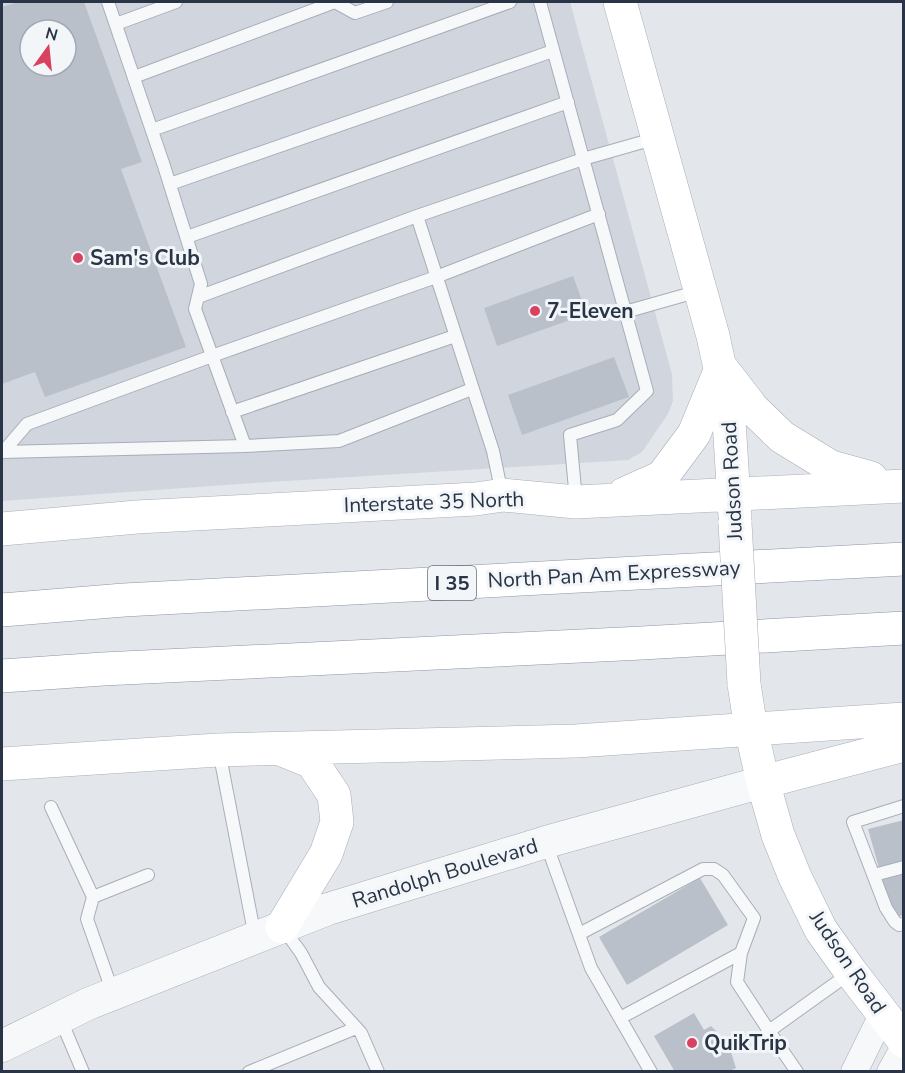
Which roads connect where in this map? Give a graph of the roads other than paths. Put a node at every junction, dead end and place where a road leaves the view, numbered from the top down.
1 (108, 2) edge
2 (176, 2) edge
3 (335, 2) edge
4 (387, 2) edge
5 (510, 2) edge
6 (540, 2) edge
7 (620, 2) edge
8 (116, 24) junction
9 (554, 51) junction
10 (134, 77) junction
11 (568, 102) junction
12 (152, 130) junction
13 (658, 137) junction
14 (584, 159) junction
15 (170, 184) junction
16 (598, 214) junction
17 (417, 216) junction
18 (187, 237) junction
19 (436, 277) junction
20 (700, 290) junction
21 (198, 297) junction
22 (625, 312) junction
23 (455, 336) junction
24 (212, 356) junction
25 (720, 368) junction
26 (472, 389) junction
27 (232, 412) junction
28 (244, 446) junction
29 (2, 452) edge
30 (903, 486) edge
31 (503, 495) junction
32 (612, 500) junction
33 (576, 502) junction
34 (734, 508) junction
35 (2, 529) edge
36 (903, 559) edge
37 (2, 610) edge
38 (903, 628) edge
39 (2, 676) edge
40 (903, 719) edge
41 (751, 729) junction
42 (903, 745) edge
43 (279, 748) junction
44 (219, 750) junction
45 (2, 764) edge
46 (764, 782) junction
47 (903, 806) edge
48 (51, 807) dead end
49 (546, 842) junction
50 (903, 867) edge
51 (148, 874) dead end
52 (874, 875) junction
53 (93, 897) junction
54 (903, 924) edge
55 (269, 932) junction
56 (579, 934) junction
57 (741, 953) junction
58 (851, 972) junction
59 (113, 994) junction
60 (883, 1013) junction
61 (60, 1018) junction
62 (620, 1018) junction
63 (356, 1028) junction
64 (769, 1031) junction
65 (6, 1041) edge
66 (903, 1041) edge
67 (903, 1047) edge
68 (254, 1070) edge
69 (83, 1071) edge
70 (378, 1071) edge
71 (651, 1071) edge
72 (797, 1071) edge
73 (854, 1071) edge
74 (890, 1071) edge

1 - 8 lane
2 - 8 lane
3 - 4 lane
3 - 10 lane
5 - 12 lane
6 - 9 lane
7 - 13 main road, Judson Road
8 - 10 lane
9 - 11 lane
9 - 15 lane
10 - 12 lane
11 - 14 lane
11 - 18 lane
12 - 15 lane
13 - 14 lane
13 - 20 main road, Judson Road
14 - 16 lane
14 - 17 lane
15 - 18 lane
16 - 19 lane
16 - 22 lane
17 - 19 lane
17 - 21 lane
18 - 21 lane
19 - 23 lane
19 - 24 lane
20 - 22 lane
20 - 25 main road, Judson Road
21 - 24 lane
22 - 33 lane
23 - 26 lane
23 - 27 lane
24 - 27 lane
24 - 29 lane
25 - 30 main road
25 - 32 main road
25 - 34 main road, Judson Road
26 - 28 lane
26 - 31 lane
27 - 28 lane
28 - 29 lane
30 - 34 main road, Interstate 35 North
31 - 33 main road, Interstate 35 North
31 - 35 main road, Interstate 35 North
32 - 33 main road, Interstate 35 North
32 - 34 main road, Interstate 35 North
34 - 41 main road, Judson Road, bridge
36 - 37 main road, North Pan Am Expressway / I 35
38 - 39 main road
40 - 41 main road
41 - 43 main road
41 - 46 main road, Judson Road
42 - 46 main road, Randolph Boulevard
43 - 44 main road
43 - 55 main road
44 - 45 main road
44 - 55 lane
46 - 49 street, Randolph Boulevard
46 - 58 main road, Judson Road
47 - 52 lane
48 - 53 lane
49 - 55 street, Randolph Boulevard
49 - 56 lane
50 - 52 lane
51 - 53 lane
52 - 54 lane
53 - 59 lane
55 - 59 street, Randolph Boulevard
55 - 63 lane
56 - 57 lane
56 - 62 lane
57 - 62 lane
57 - 64 lane
58 - 60 main road, Judson Road
58 - 64 lane
59 - 61 street, Randolph Boulevard
60 - 66 main road, Judson Road
60 - 73 street
61 - 65 street, Randolph Boulevard
61 - 69 lane
62 - 71 lane
63 - 68 lane
63 - 70 lane
64 - 72 lane
67 - 74 street

